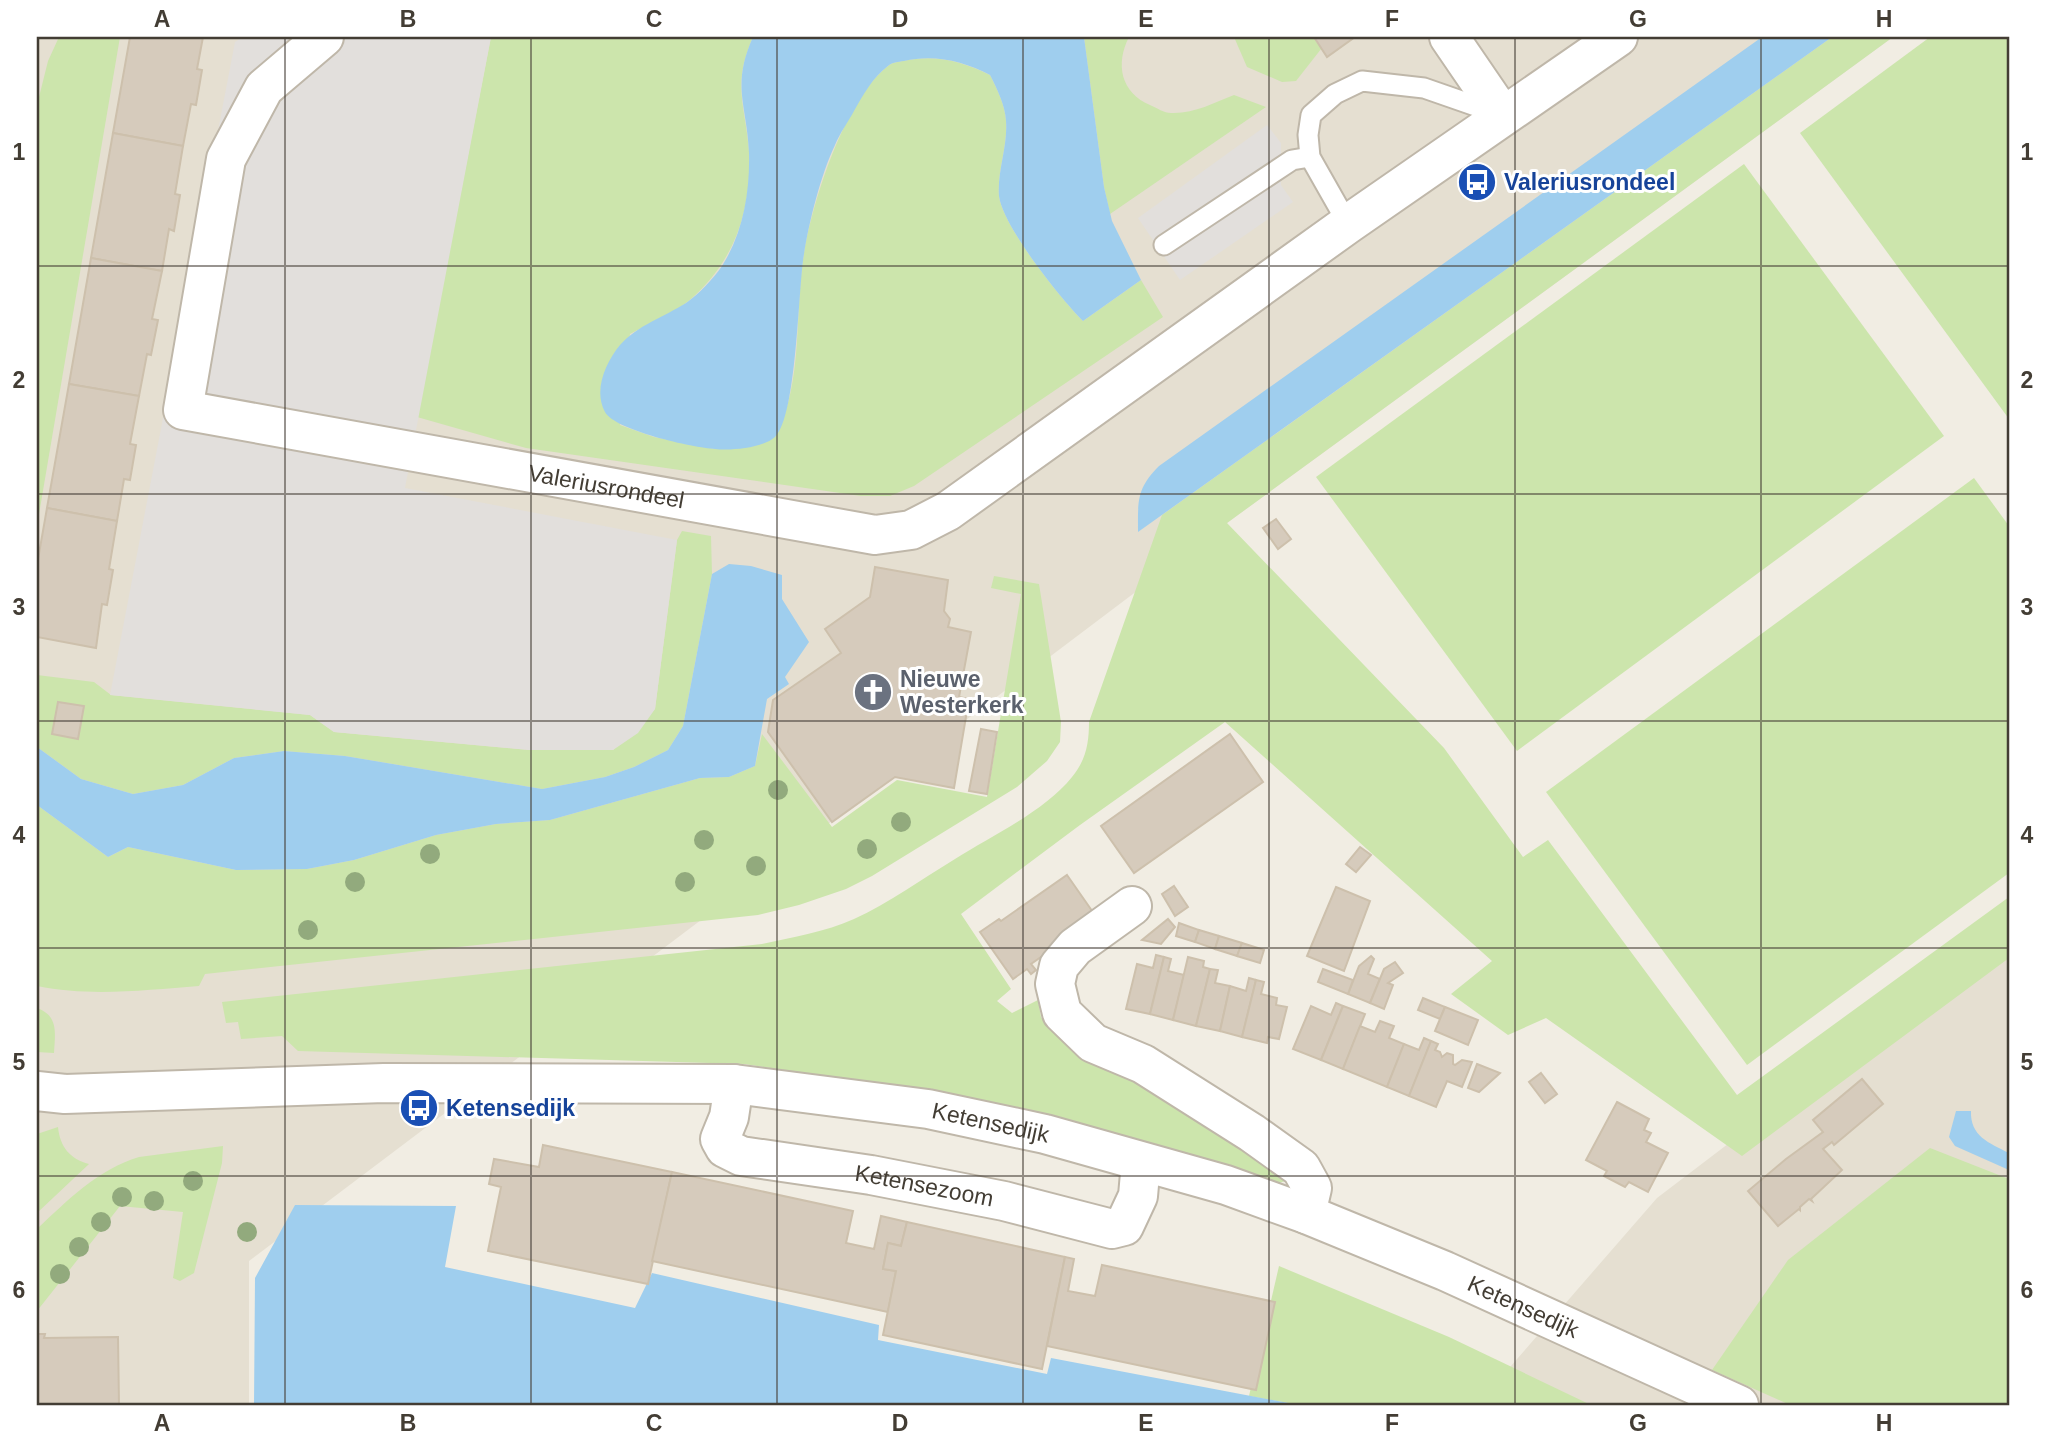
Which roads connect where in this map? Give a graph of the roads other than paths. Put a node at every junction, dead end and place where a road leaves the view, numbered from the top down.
1 (324, 37) edge
2 (1449, 37) edge
3 (1618, 37) edge
4 (1503, 116) junction
5 (1310, 158) junction
6 (1348, 224) junction
7 (1164, 245) dead end
8 (1132, 906) dead end
9 (734, 1084) junction
10 (37, 1091) edge
11 (1141, 1162) junction
12 (1306, 1214) junction
13 (1739, 1405) edge

1 - 6 street, Valeriusrondeel
2 - 4 street
3 - 4 street, Valeriusrondeel
4 - 5 lane
4 - 6 street, Valeriusrondeel
5 - 6 lane
5 - 7 lane
8 - 12 street
9 - 10 street, Ketensedijk
9 - 11 street, Ketensedijk
9 - 11 street, Ketensezoom
11 - 12 street, Ketensedijk
12 - 13 street, Ketensedijk

